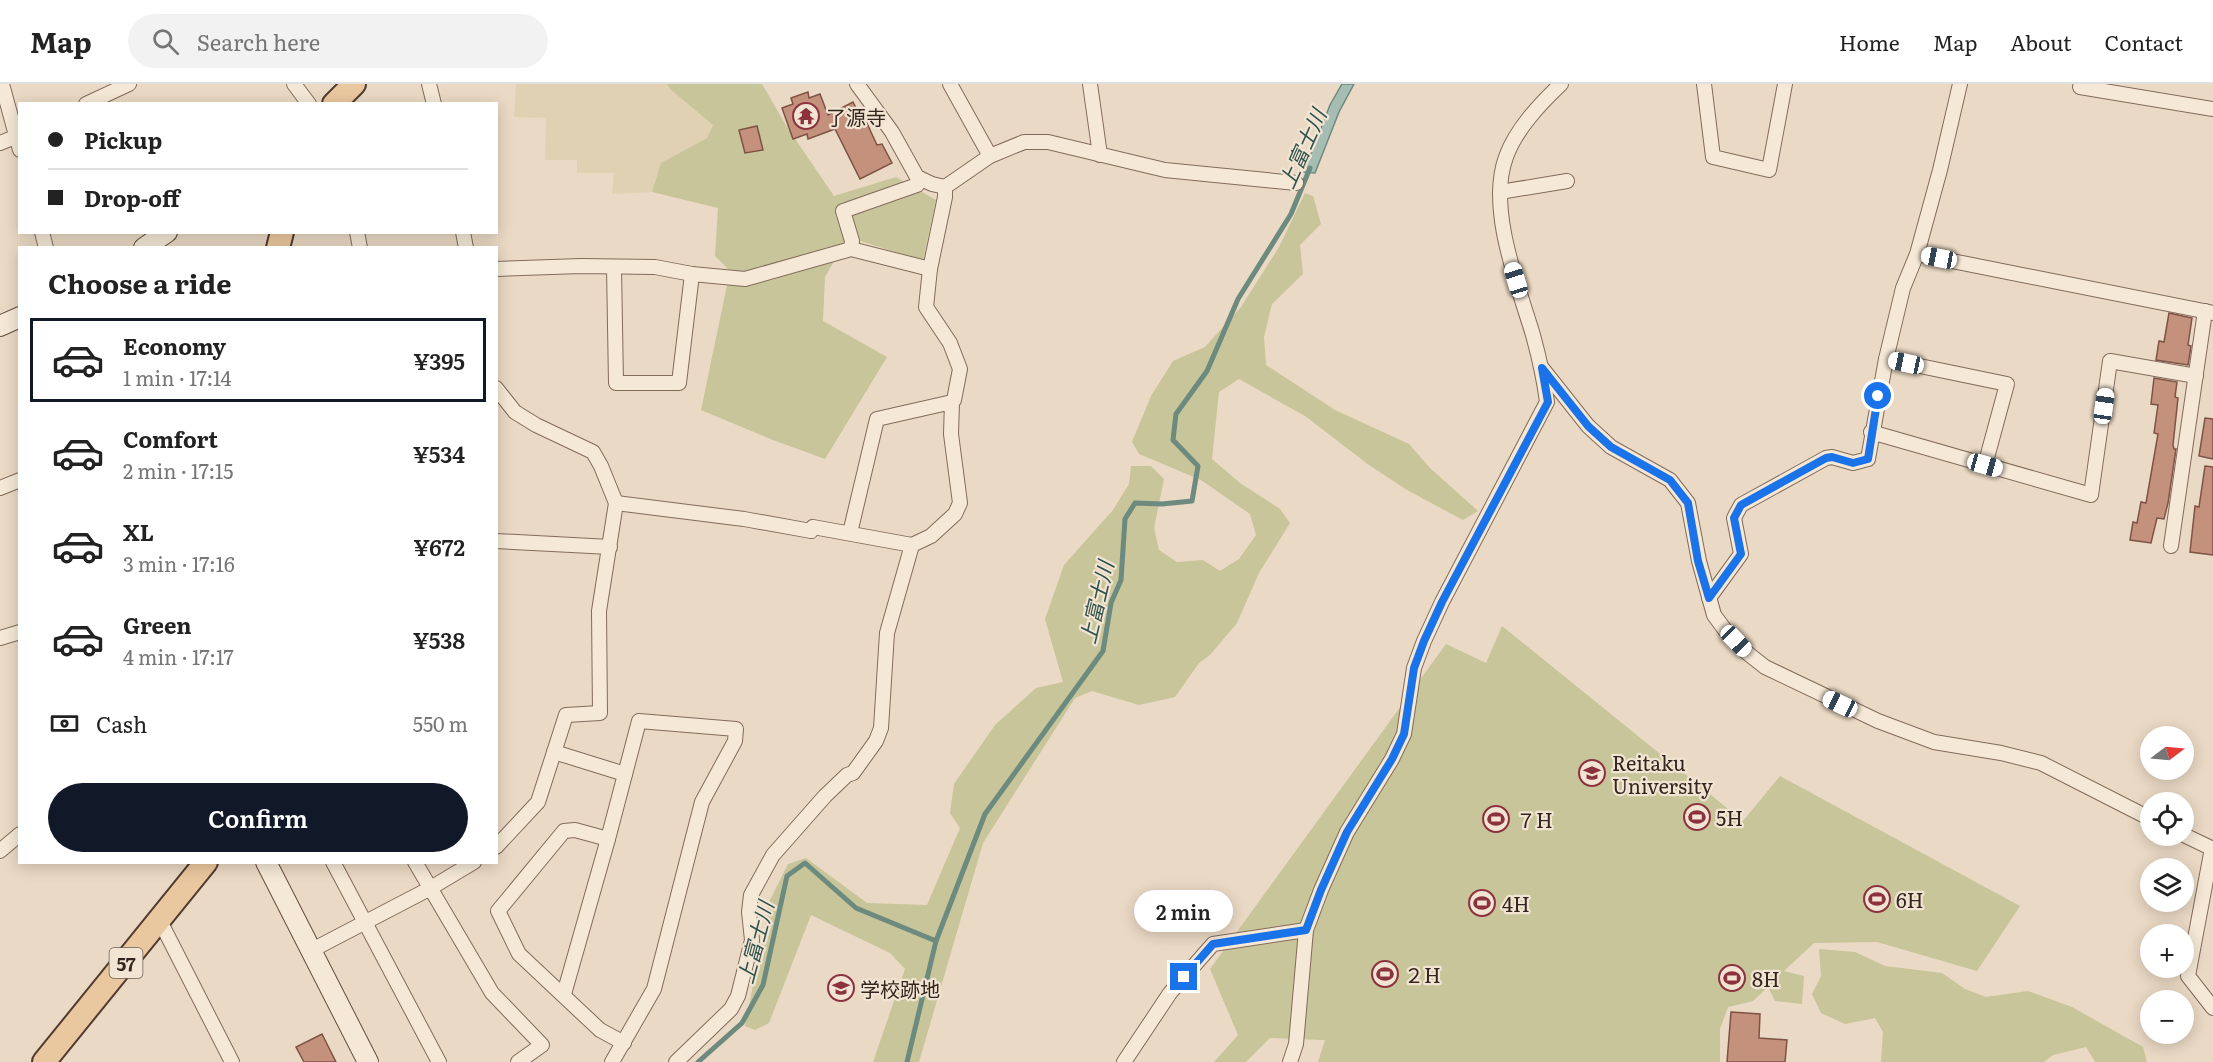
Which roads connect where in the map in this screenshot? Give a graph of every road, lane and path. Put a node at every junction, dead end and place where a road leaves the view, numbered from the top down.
1 (2, 84) edge
2 (129, 84) edge
3 (294, 84) edge
4 (354, 84) edge
5 (429, 84) edge
6 (857, 84) edge
7 (950, 84) edge
8 (1090, 84) edge
9 (1561, 84) edge
10 (1704, 84) edge
11 (1785, 84) edge
12 (1960, 84) edge
13 (2080, 87) dead end
14 (90, 102) edge
15 (308, 102) edge
16 (336, 102) edge
17 (434, 102) edge
18 (2213, 109) edge
19 (18, 141) edge
20 (0, 143) edge
21 (1100, 155) junction
22 (990, 156) junction
23 (921, 179) junction
24 (1567, 181) dead end
25 (1296, 183) dead end
26 (945, 187) junction
27 (1500, 192) junction
28 (164, 234) edge
29 (147, 246) edge
30 (851, 249) junction
31 (1917, 254) junction
32 (614, 267) junction
33 (498, 269) edge
34 (930, 270) junction
35 (692, 274) junction
36 (2209, 312) edge
37 (18, 318) edge
38 (0, 326) edge
39 (1886, 359) junction
40 (1542, 368) junction
41 (2196, 376) junction
42 (498, 391) edge
43 (952, 402) junction
44 (1871, 432) junction
45 (1985, 465) junction
46 (18, 481) edge
47 (0, 488) edge
48 (616, 503) junction
49 (850, 533) junction
50 (498, 540) edge
51 (912, 545) junction
52 (2170, 546) dead end
53 (610, 547) junction
54 (1709, 598) junction
55 (18, 633) edge
56 (0, 638) edge
57 (554, 752) junction
58 (625, 774) junction
59 (2140, 813) edge
60 (18, 836) edge
61 (608, 838) junction
62 (2194, 840) edge
63 (498, 845) edge
64 (2212, 848) edge
65 (0, 851) edge
66 (204, 864) edge
67 (267, 864) edge
68 (334, 864) edge
69 (416, 864) edge
70 (471, 864) edge
71 (429, 889) junction
72 (160, 921) junction
73 (365, 922) junction
74 (1306, 930) junction
75 (310, 951) junction
76 (564, 994) junction
77 (2213, 1008) edge
78 (624, 1043) junction
79 (44, 1062) edge
80 (232, 1062) edge
81 (368, 1062) edge
82 (439, 1062) edge
83 (518, 1062) edge
84 (612, 1062) edge
85 (676, 1062) edge
86 (1124, 1062) edge
87 (1290, 1062) edge

1 - 19 street
2 - 14 street
3 - 15 street
4 - 16 main road
5 - 17 street
6 - 23 street
7 - 22 street
8 - 21 street
9 - 27 street
10 - 11 street
12 - 31 street
13 - 18 street
19 - 20 street
21 - 22 street
21 - 25 street
22 - 26 street
23 - 26 street
23 - 30 street
24 - 27 street
26 - 34 street
27 - 40 street
28 - 29 main road
30 - 34 street
30 - 35 street
31 - 36 street
31 - 39 street
32 - 33 street
32 - 35 street
32 - 35 street
34 - 43 street
36 - 41 street
37 - 38 main road
39 - 44 street
39 - 45 street
40 - 54 street
40 - 74 street
41 - 45 street
41 - 52 street
42 - 48 street
43 - 49 street
43 - 51 street
44 - 45 street
44 - 54 street
46 - 47 street
48 - 49 street
48 - 53 street
49 - 51 street
50 - 53 street
51 - 85 street
53 - 57 street
54 - 59 street
55 - 56 street
57 - 58 street
57 - 63 street
58 - 61 street
58 - 78 street
60 - 65 street
61 - 76 street
61 - 76 street
62 - 64 street
64 - 77 street
66 - 72 main road, 57
67 - 75 main road
68 - 73 street
69 - 71 street
70 - 71 street
71 - 73 street
71 - 83 street
72 - 79 main road, 57
72 - 80 street
73 - 75 street
73 - 82 street
74 - 86 street
74 - 87 street
75 - 81 main road
76 - 78 street
78 - 84 street

